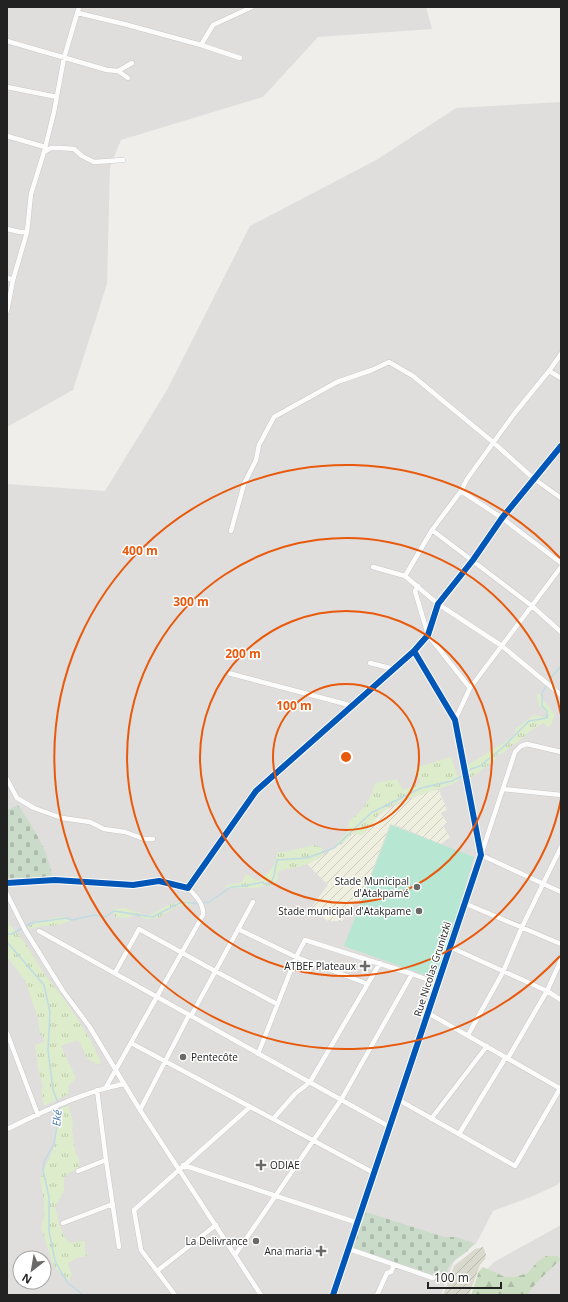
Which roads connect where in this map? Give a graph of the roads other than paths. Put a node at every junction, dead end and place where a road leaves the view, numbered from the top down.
1 (79, 7) edge
2 (252, 7) edge
3 (78, 13) junction
4 (7, 42) edge
5 (201, 45) junction
6 (64, 58) junction
7 (240, 58) dead end
8 (132, 64) dead end
9 (118, 71) junction
10 (128, 78) dead end
11 (7, 86) edge
12 (57, 97) junction
13 (7, 136) edge
14 (45, 150) junction
15 (123, 160) dead end
16 (7, 229) edge
17 (27, 232) junction
18 (7, 278) edge
19 (13, 280) junction
20 (7, 311) edge
21 (561, 354) edge
22 (549, 371) junction
23 (561, 378) edge
24 (494, 443) junction
25 (561, 446) edge
26 (534, 478) junction
27 (460, 491) junction
28 (561, 498) edge
29 (502, 518) junction
30 (432, 530) junction
31 (231, 531) dead end
32 (473, 560) junction
33 (561, 563) edge
34 (373, 567) dead end
35 (561, 567) edge
36 (405, 576) junction
37 (418, 586) junction
38 (438, 604) junction
39 (532, 606) junction
40 (561, 632) edge
41 (428, 635) junction
42 (502, 646) junction
43 (414, 651) junction
44 (370, 663) dead end
45 (394, 669) junction
46 (228, 673) dead end
47 (470, 688) junction
48 (561, 694) edge
49 (353, 706) junction
50 (455, 720) junction
51 (561, 752) edge
52 (7, 779) edge
53 (503, 789) junction
54 (561, 795) edge
55 (152, 839) dead end
56 (561, 847) edge
57 (480, 855) junction
58 (7, 883) edge
59 (543, 883) junction
60 (188, 888) junction
61 (561, 892) edge
62 (7, 894) edge
63 (253, 902) dead end
64 (464, 903) junction
65 (522, 927) junction
66 (238, 929) junction
67 (38, 931) dead end
68 (561, 944) edge
69 (450, 947) junction
70 (182, 954) junction
71 (296, 958) junction
72 (561, 960) edge
73 (380, 963) junction
74 (214, 971) junction
75 (503, 972) junction
76 (115, 973) junction
77 (412, 974) junction
78 (437, 983) junction
79 (368, 984) junction
80 (547, 991) junction
81 (157, 997) junction
82 (561, 1000) edge
83 (277, 1004) junction
84 (428, 1013) junction
85 (190, 1016) junction
86 (7, 1033) edge
87 (468, 1035) junction
88 (131, 1043) junction
89 (487, 1046) junction
90 (258, 1054) junction
91 (507, 1057) junction
92 (166, 1062) junction
93 (115, 1070) junction
94 (310, 1082) junction
95 (124, 1084) junction
96 (106, 1087) junction
97 (561, 1088) edge
98 (97, 1090) junction
99 (341, 1100) junction
100 (399, 1100) junction
101 (250, 1106) junction
102 (140, 1110) junction
103 (38, 1115) junction
104 (273, 1119) junction
105 (431, 1119) junction
106 (390, 1127) junction
107 (7, 1129) edge
108 (459, 1134) junction
109 (314, 1141) junction
110 (106, 1160) junction
111 (181, 1167) junction
112 (78, 1171) dead end
113 (374, 1173) junction
114 (276, 1196) junction
115 (113, 1204) junction
116 (64, 1223) dead end
117 (358, 1223) junction
118 (216, 1225) junction
119 (119, 1247) dead end
120 (349, 1249) junction
121 (235, 1255) junction
122 (394, 1265) junction
123 (157, 1271) junction
124 (432, 1278) dead end
125 (175, 1295) edge
126 (261, 1295) edge
127 (333, 1295) edge
128 (377, 1295) edge

1 - 3 street
2 - 5 street
3 - 5 street
3 - 6 street
4 - 6 street
5 - 7 street
6 - 9 street
6 - 12 street
8 - 9 street
9 - 10 street
11 - 12 street
12 - 14 street
13 - 14 street
14 - 15 street
14 - 17 street
16 - 17 street
17 - 19 street
18 - 19 street
19 - 20 street
21 - 22 street
22 - 23 street
22 - 24 street
24 - 26 street
24 - 27 street
24 - 31 street
25 - 26 street
26 - 28 street
26 - 29 street
27 - 29 street
27 - 30 street
29 - 32 street
29 - 33 street
30 - 32 street
30 - 36 street
32 - 38 street
32 - 39 street
34 - 36 street
35 - 39 street
36 - 37 street
37 - 38 street
37 - 41 street
38 - 41 street
38 - 42 street
39 - 40 street
39 - 42 street
41 - 43 street
41 - 47 street
42 - 47 street
42 - 48 street
43 - 45 street
43 - 50 street, Rue Nicolas Grunitzki
44 - 45 street
45 - 49 street
46 - 49 street
47 - 50 street
49 - 60 street
50 - 57 street, Rue Nicolas Grunitzki
51 - 53 street
52 - 55 street
53 - 54 street
53 - 57 street
56 - 59 street
57 - 59 street
57 - 64 street, Rue Nicolas Grunitzki
58 - 60 street
59 - 61 street
59 - 65 street
60 - 70 street
62 - 93 street
63 - 66 street
64 - 65 street
64 - 69 street, Rue Nicolas Grunitzki
65 - 68 street
65 - 75 street
66 - 71 street
66 - 74 street
67 - 76 street
69 - 75 street
69 - 78 street, Rue Nicolas Grunitzki
70 - 74 street
70 - 76 street
70 - 81 street
71 - 73 street
71 - 79 street
71 - 83 street
72 - 80 street
73 - 77 street
73 - 79 street
74 - 83 street
74 - 85 street
75 - 80 street
75 - 87 street
76 - 81 street
77 - 78 street
77 - 99 street
78 - 84 street, Rue Nicolas Grunitzki
79 - 94 street
80 - 82 street
80 - 91 street
81 - 85 street
81 - 88 street
83 - 90 street
84 - 87 street
84 - 100 street, Rue Nicolas Grunitzki
85 - 90 street
85 - 92 street
86 - 103 street
87 - 89 street
88 - 92 street
88 - 93 street
89 - 91 street
89 - 105 street
90 - 94 street
91 - 97 street
91 - 108 street
92 - 101 street
92 - 102 street
93 - 95 street
93 - 96 street
94 - 99 street
94 - 104 street
95 - 96 street
95 - 102 street
96 - 98 street
97 - 108 street
98 - 103 street
98 - 110 street
99 - 106 street
99 - 109 street
100 - 105 street
100 - 106 street, Rue Nicolas Grunitzki
101 - 104 street
101 - 111 street
102 - 111 street
103 - 107 street
104 - 109 street
105 - 108 street
106 - 113 street, Rue Nicolas Grunitzki
109 - 113 street
109 - 114 street
110 - 112 street
110 - 115 street
111 - 114 street
111 - 118 street
111 - 123 street
113 - 117 street, Rue Nicolas Grunitzki
114 - 117 street
114 - 121 street
115 - 116 street
115 - 119 street
117 - 120 street, Rue Nicolas Grunitzki
118 - 121 street
118 - 123 street
120 - 122 street
120 - 127 street, Rue Nicolas Grunitzki
121 - 126 street
122 - 124 street
122 - 128 street
123 - 125 street

